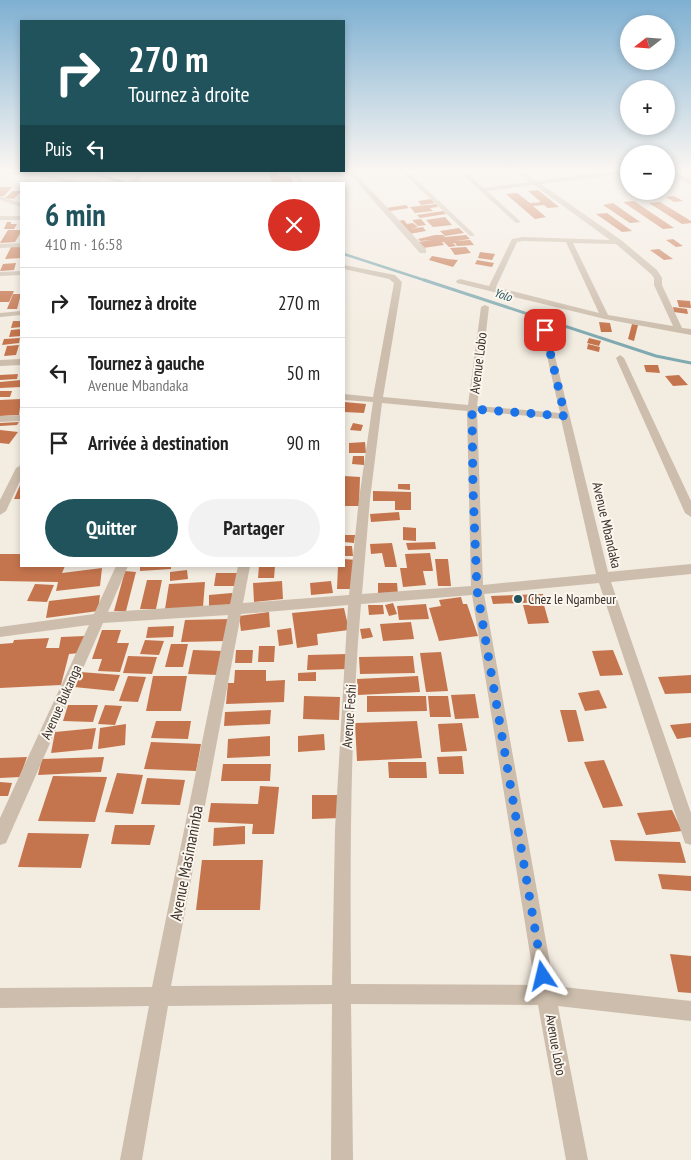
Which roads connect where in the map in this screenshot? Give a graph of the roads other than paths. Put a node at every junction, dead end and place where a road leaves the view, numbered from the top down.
1 (399, 225) edge
2 (462, 225) edge
3 (595, 225) edge
4 (472, 235) dead end
5 (569, 242) junction
6 (618, 242) junction
7 (20, 245) edge
8 (0, 246) edge
9 (422, 251) dead end
10 (345, 267) edge
11 (20, 273) edge
12 (0, 274) edge
13 (460, 280) dead end
14 (491, 289) junction
15 (485, 307) dead end
16 (20, 313) edge
17 (0, 315) edge
18 (605, 317) junction
19 (545, 330) dead end
20 (679, 330) junction
21 (691, 332) edge
22 (620, 358) dead end
23 (20, 362) edge
24 (0, 364) edge
25 (345, 397) edge
26 (377, 400) junction
27 (472, 409) junction
28 (565, 416) junction
29 (20, 418) edge
30 (0, 419) edge
31 (20, 470) edge
32 (4, 499) edge
33 (0, 511) edge
34 (691, 512) edge
35 (122, 567) edge
36 (244, 567) edge
37 (691, 569) edge
38 (603, 576) junction
39 (477, 590) junction
40 (356, 600) junction
41 (236, 609) junction
42 (99, 618) junction
43 (0, 632) edge
44 (0, 837) edge
45 (691, 837) edge
46 (340, 994) junction
47 (546, 995) junction
48 (160, 996) junction
49 (0, 998) edge
50 (691, 1012) edge
51 (131, 1160) edge
52 (342, 1160) edge
53 (577, 1160) edge

1 - 9 street
2 - 4 street
3 - 6 street
5 - 6 street
5 - 14 street
5 - 18 street
6 - 20 street
7 - 8 street
10 - 26 street, Avenue Feshi
11 - 12 street
13 - 14 street
14 - 18 street
15 - 27 street, Avenue Lobo
16 - 17 street
18 - 20 street
19 - 28 street, Avenue Mbandaka
20 - 21 street
22 - 34 street
23 - 24 street
25 - 26 street
26 - 27 street
26 - 40 street, Avenue Feshi
27 - 28 street
27 - 39 street, Avenue Lobo
28 - 38 street, Avenue Mbandaka
29 - 30 street
31 - 32 street
32 - 33 street
35 - 42 street, Avenue Bukanga
36 - 41 street, Avenue Masimaninba
37 - 38 street
38 - 39 street
38 - 45 street, Avenue Mbandaka
39 - 40 street
39 - 47 street, Avenue Lobo
40 - 41 street
40 - 46 street, Avenue Feshi
41 - 42 street
41 - 48 street, Avenue Masimaninba
42 - 43 street
42 - 44 street, Avenue Bukanga
46 - 47 street
46 - 48 street
46 - 52 street, Avenue Feshi
47 - 50 street
47 - 53 street, Avenue Lobo
48 - 49 street
48 - 51 street, Avenue Masimaninba

